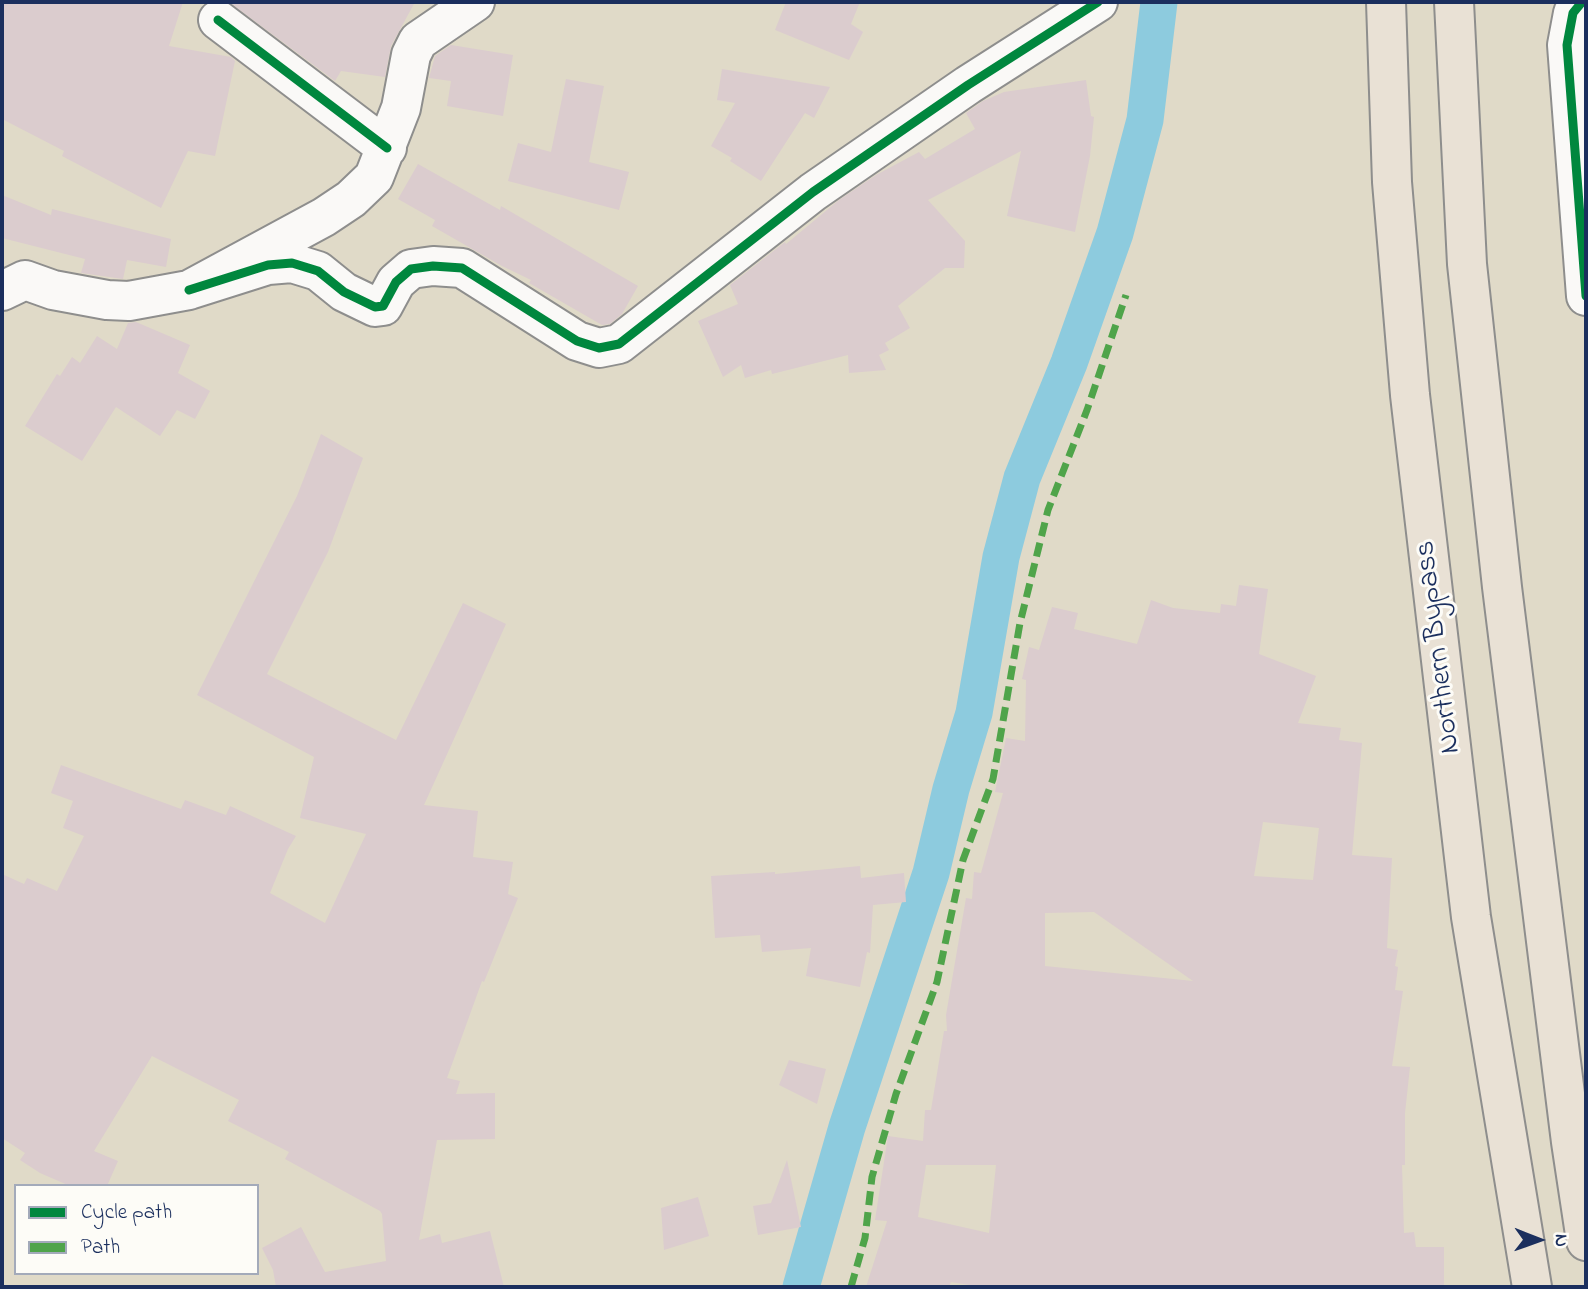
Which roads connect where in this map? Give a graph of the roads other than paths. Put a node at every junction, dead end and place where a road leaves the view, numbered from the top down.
1 (475, 2) edge
2 (1098, 2) edge
3 (1386, 2) edge
4 (1454, 2) edge
5 (1582, 2) edge
6 (218, 20) dead end
7 (387, 148) junction
8 (189, 290) junction
9 (2, 291) edge
10 (1586, 296) edge
11 (1586, 1241) edge
12 (1532, 1287) edge

1 - 7 street
2 - 8 street
3 - 12 highway, Northern Bypass
4 - 11 highway
5 - 10 street
6 - 7 street
7 - 8 street
8 - 9 street

